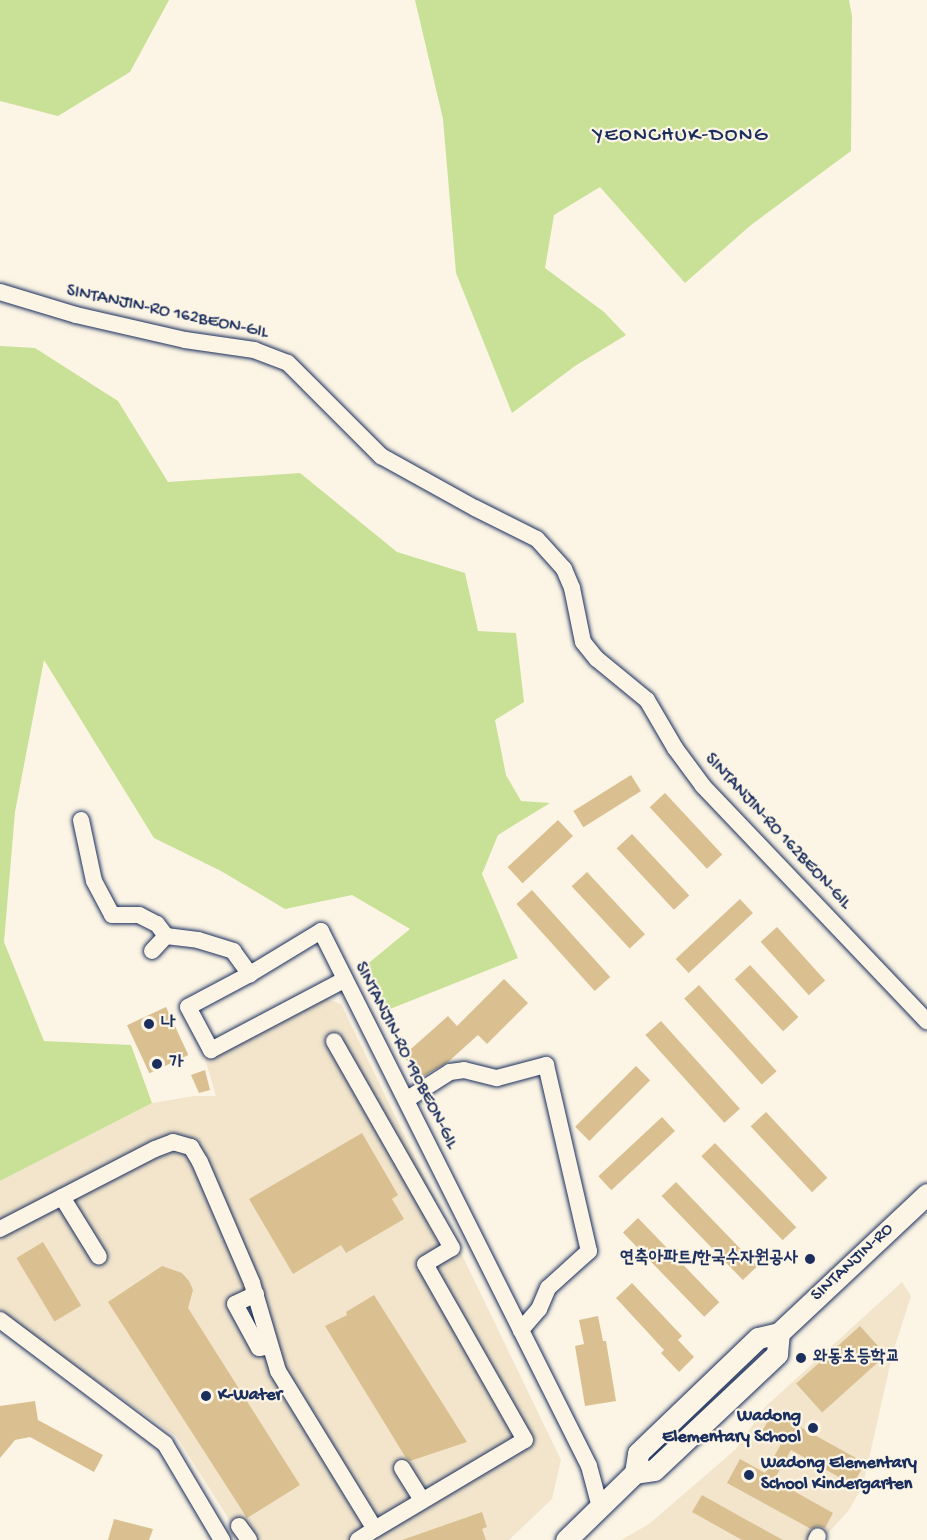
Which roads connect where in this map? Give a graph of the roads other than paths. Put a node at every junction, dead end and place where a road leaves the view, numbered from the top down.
1 (0, 292) edge
2 (81, 820) dead end
3 (166, 936) junction
4 (152, 951) dead end
5 (250, 974) junction
6 (344, 980) junction
7 (927, 1021) edge
8 (334, 1041) dead end
9 (406, 1100) junction
10 (927, 1194) edge
11 (62, 1197) junction
12 (0, 1229) edge
13 (99, 1257) dead end
14 (0, 1320) edge
15 (521, 1330) junction
16 (402, 1468) dead end
17 (422, 1500) junction
18 (600, 1508) junction
19 (239, 1526) dead end
20 (375, 1529) junction
21 (222, 1540) edge
22 (249, 1540) edge
23 (358, 1540) edge
24 (566, 1540) edge

1 - 7 street, SINTANJIN-RO 162BEON-GIL
2 - 3 street
3 - 4 street
3 - 5 street
5 - 6 street, SINTANJIN-RO 190BEON-GIL
5 - 6 street
6 - 9 street, SINTANJIN-RO 190BEON-GIL
8 - 17 street
9 - 15 street, SINTANJIN-RO 190BEON-GIL
9 - 15 street
10 - 18 main road, SINTANJIN-RO
11 - 12 street
11 - 13 street
11 - 20 street
14 - 21 street
15 - 18 street, SINTANJIN-RO 190BEON-GIL
16 - 17 street
17 - 20 street
18 - 24 main road, SINTANJIN-RO
19 - 22 street
20 - 23 street

